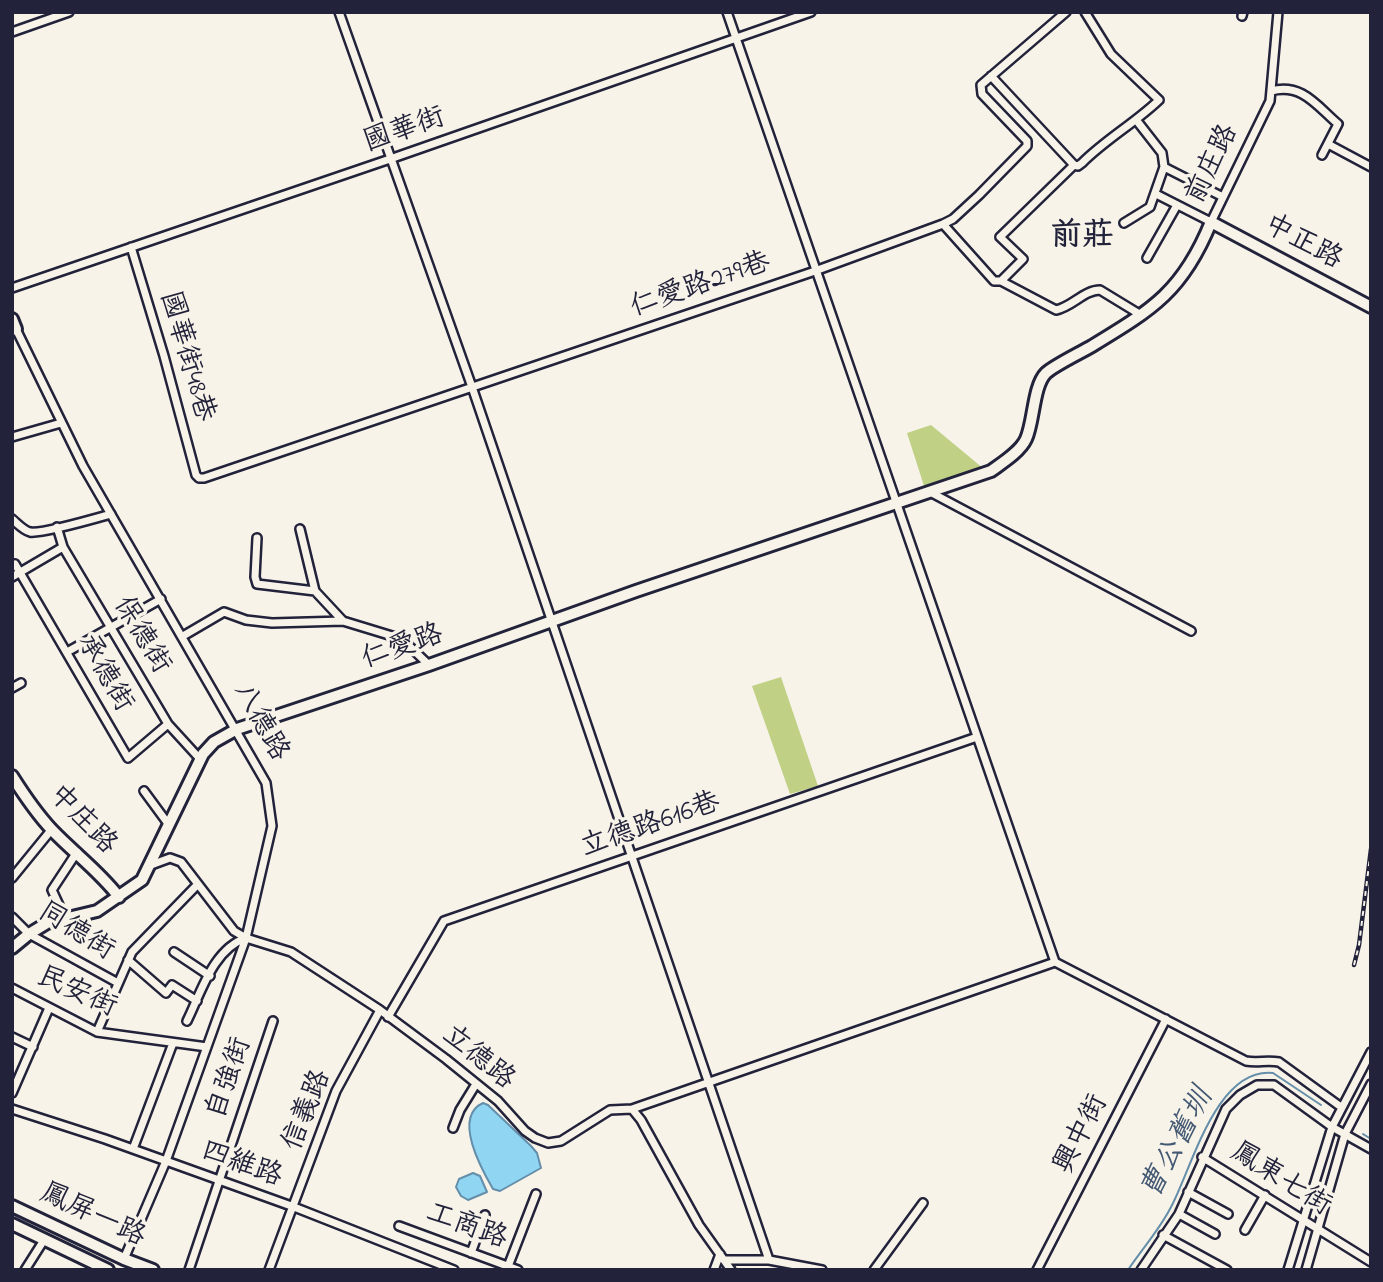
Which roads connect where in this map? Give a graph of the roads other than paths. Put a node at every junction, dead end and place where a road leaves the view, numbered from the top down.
1 (69, 12) edge
2 (339, 12) edge
3 (727, 12) edge
4 (811, 12) edge
5 (1066, 12) edge
6 (1086, 12) edge
7 (1278, 12) edge
8 (12, 32) edge
9 (736, 38) junction
10 (990, 76) junction
11 (1271, 91) junction
12 (1137, 121) junction
13 (1328, 144) junction
14 (1322, 155) dead end
15 (390, 159) junction
16 (1074, 165) junction
17 (1164, 167) junction
18 (1371, 167) edge
19 (1156, 194) junction
20 (1223, 197) junction
21 (1177, 205) junction
22 (1211, 222) junction
23 (1124, 223) dead end
24 (943, 224) junction
25 (131, 247) junction
26 (1147, 258) dead end
27 (815, 271) junction
28 (1001, 281) junction
29 (12, 288) edge
30 (1371, 307) edge
31 (1141, 315) junction
32 (14, 326) edge
33 (472, 387) junction
34 (61, 423) junction
35 (12, 437) edge
36 (199, 478) joint
37 (930, 492) junction
38 (897, 504) junction
39 (111, 514) junction
40 (12, 519) edge
41 (57, 527) junction
42 (300, 529) dead end
43 (257, 538) dead end
44 (63, 547) junction
45 (15, 564) dead end
46 (20, 572) junction
47 (12, 577) edge
48 (315, 591) junction
49 (161, 599) junction
50 (344, 621) junction
51 (552, 621) junction
52 (111, 627) junction
53 (1191, 631) dead end
54 (183, 636) junction
55 (67, 652) junction
56 (429, 665) junction
57 (20, 683) dead end
58 (12, 688) edge
59 (168, 724) junction
60 (236, 729) junction
61 (977, 737) junction
62 (200, 759) junction
63 (12, 776) edge
64 (144, 791) dead end
65 (169, 825) junction
66 (52, 830) junction
67 (77, 852) junction
68 (631, 856) junction
69 (151, 865) junction
70 (13, 875) edge
71 (198, 884) junction
72 (119, 897) junction
73 (12, 917) edge
74 (65, 918) junction
75 (29, 934) junction
76 (246, 938) junction
77 (12, 948) edge
78 (174, 952) dead end
79 (128, 960) junction
80 (1055, 962) junction
81 (210, 976) junction
82 (118, 983) junction
83 (12, 988) edge
84 (197, 1001) junction
85 (49, 1008) junction
86 (380, 1010) junction
87 (388, 1017) junction
88 (1166, 1019) junction
89 (187, 1021) dead end
90 (273, 1021) dead end
91 (97, 1032) junction
92 (12, 1037) edge
93 (173, 1043) junction
94 (33, 1046) junction
95 (208, 1047) junction
96 (1371, 1052) edge
97 (709, 1083) junction
98 (476, 1084) junction
99 (1371, 1084) edge
100 (12, 1094) edge
101 (1341, 1107) junction
102 (12, 1109) edge
103 (632, 1109) junction
104 (453, 1129) dead end
105 (1338, 1130) junction
106 (132, 1149) junction
107 (1371, 1149) edge
108 (1202, 1157) junction
109 (166, 1161) junction
110 (219, 1181) junction
111 (1188, 1192) junction
112 (536, 1194) dead end
113 (1265, 1195) junction
114 (923, 1203) dead end
115 (12, 1206) edge
116 (294, 1207) junction
117 (1179, 1214) junction
118 (1228, 1214) dead end
119 (485, 1215) dead end
120 (1303, 1219) junction
121 (12, 1224) edge
122 (399, 1226) dead end
123 (1245, 1230) dead end
124 (1318, 1230) junction
125 (1215, 1234) dead end
126 (1163, 1235) junction
127 (44, 1240) junction
128 (471, 1253) junction
129 (722, 1257) junction
130 (769, 1260) junction
131 (1371, 1262) edge
132 (121, 1265) edge
133 (507, 1268) edge
134 (25, 1270) edge
135 (108, 1270) edge
136 (153, 1270) edge
137 (189, 1270) edge
138 (269, 1270) edge
139 (454, 1270) edge
140 (518, 1270) edge
141 (713, 1270) edge
142 (731, 1270) edge
143 (822, 1270) edge
144 (874, 1270) edge
145 (1037, 1270) edge
146 (1141, 1270) edge
147 (1227, 1270) edge
148 (1288, 1270) edge
149 (1306, 1270) edge

1 - 8 street
2 - 15 street
3 - 9 street
4 - 9 street, 國華街
5 - 10 street
6 - 12 street
7 - 11 street, 前庄路
9 - 15 street, 國華街
9 - 27 street
10 - 16 street
10 - 24 street, 仁愛路279巷
11 - 13 street
11 - 20 street, 前庄路
12 - 16 street
12 - 17 street, 前庄路
13 - 14 street
13 - 18 street
15 - 25 street, 國華街
15 - 33 street
16 - 28 street
17 - 19 street, 前庄路
17 - 20 street
19 - 21 street
19 - 23 street, 前庄路
20 - 22 street, 前庄路
21 - 22 street
21 - 26 street
22 - 30 street, 中正路
22 - 31 street, 前庄路
24 - 27 street, 仁愛路279巷
24 - 28 street
25 - 29 street, 國華街
25 - 36 street, 國華街48巷
27 - 33 street, 仁愛路279巷
27 - 38 street
28 - 31 street
31 - 37 street, 前庄路
32 - 34 street, 八德路
33 - 36 street, 仁愛路279巷
33 - 51 street
34 - 35 street
34 - 39 street, 八德路
37 - 38 street, 前庄路
37 - 53 street
38 - 51 street, 仁愛路
38 - 61 street
39 - 41 street
39 - 49 street, 八德路
40 - 41 street
41 - 44 street, 保德街
42 - 48 street
43 - 48 street
44 - 46 street
44 - 52 street, 保德街
45 - 46 street, 承德街
46 - 47 street
46 - 55 street, 承德街
48 - 50 street
49 - 52 street
49 - 54 street, 八德路
50 - 54 street
50 - 56 street
51 - 56 street, 仁愛路
51 - 68 street
52 - 55 street
52 - 59 street, 保德街
54 - 60 street, 八德路
55 - 59 street, 承德街
56 - 60 street, 仁愛路
57 - 58 street
59 - 62 street, 保德街
60 - 62 street, 仁愛路
60 - 76 street, 八德路
61 - 68 street, 立德路616巷
61 - 80 street
62 - 65 street, 仁愛路
63 - 66 street, 中庄路
64 - 65 street
65 - 69 street, 仁愛路
66 - 67 street, 中庄路
66 - 70 street
67 - 72 street, 中庄路
67 - 74 street
68 - 87 street, 立德路616巷
68 - 97 street
69 - 71 street, 立德路
69 - 72 street, 仁愛路
71 - 76 street, 立德路
71 - 79 street
72 - 74 street, 仁愛路
73 - 75 street, 同德街
74 - 75 street, 仁愛路
75 - 77 street, 仁愛路
75 - 82 street, 同德街
76 - 81 street
76 - 86 street, 立德路
76 - 95 street, 八德路
78 - 81 street
79 - 82 street
79 - 84 street
80 - 88 street
80 - 97 street
81 - 84 street
82 - 91 street
83 - 85 street, 民安街
84 - 89 street
85 - 91 street, 民安街
85 - 94 street
86 - 87 street, 立德路
86 - 116 street, 信義路
87 - 98 street, 立德路
88 - 101 street
88 - 145 street, 興中街
90 - 110 street, 自強街
91 - 93 street, 民安街
92 - 94 street
93 - 95 street, 民安街
93 - 106 street
94 - 100 street
95 - 109 street, 八德路
96 - 101 street
97 - 103 street
97 - 130 street
98 - 103 street, 立德路
98 - 104 street
99 - 105 street
101 - 105 street
102 - 106 street, 四維路
103 - 129 street
105 - 107 street
105 - 108 street
105 - 120 street
105 - 124 street
106 - 109 street, 四維路
108 - 111 street
108 - 113 street, 鳳東七街
109 - 110 street, 四維路
109 - 132 street, 八德路
110 - 116 street, 四維路
110 - 137 street, 自強街
111 - 117 street
111 - 118 street
112 - 133 street
113 - 120 street, 鳳東七街
113 - 123 street
114 - 144 street
115 - 132 street, 鳳屏一路
116 - 138 street, 信義路
116 - 139 street, 四維路
117 - 125 street
117 - 126 street
119 - 128 street
120 - 124 street, 鳳東七街
120 - 148 street
121 - 127 street, 鳳屏一路
122 - 128 street, 工商路
124 - 131 street, 鳳東七街
124 - 149 street
126 - 146 street
126 - 147 street
127 - 134 street
127 - 135 street, 鳳屏一路
128 - 133 street, 工商路
129 - 130 street
129 - 141 street
129 - 142 street
130 - 143 street
132 - 136 street, 鳳屏一路
133 - 140 street, 工商路

